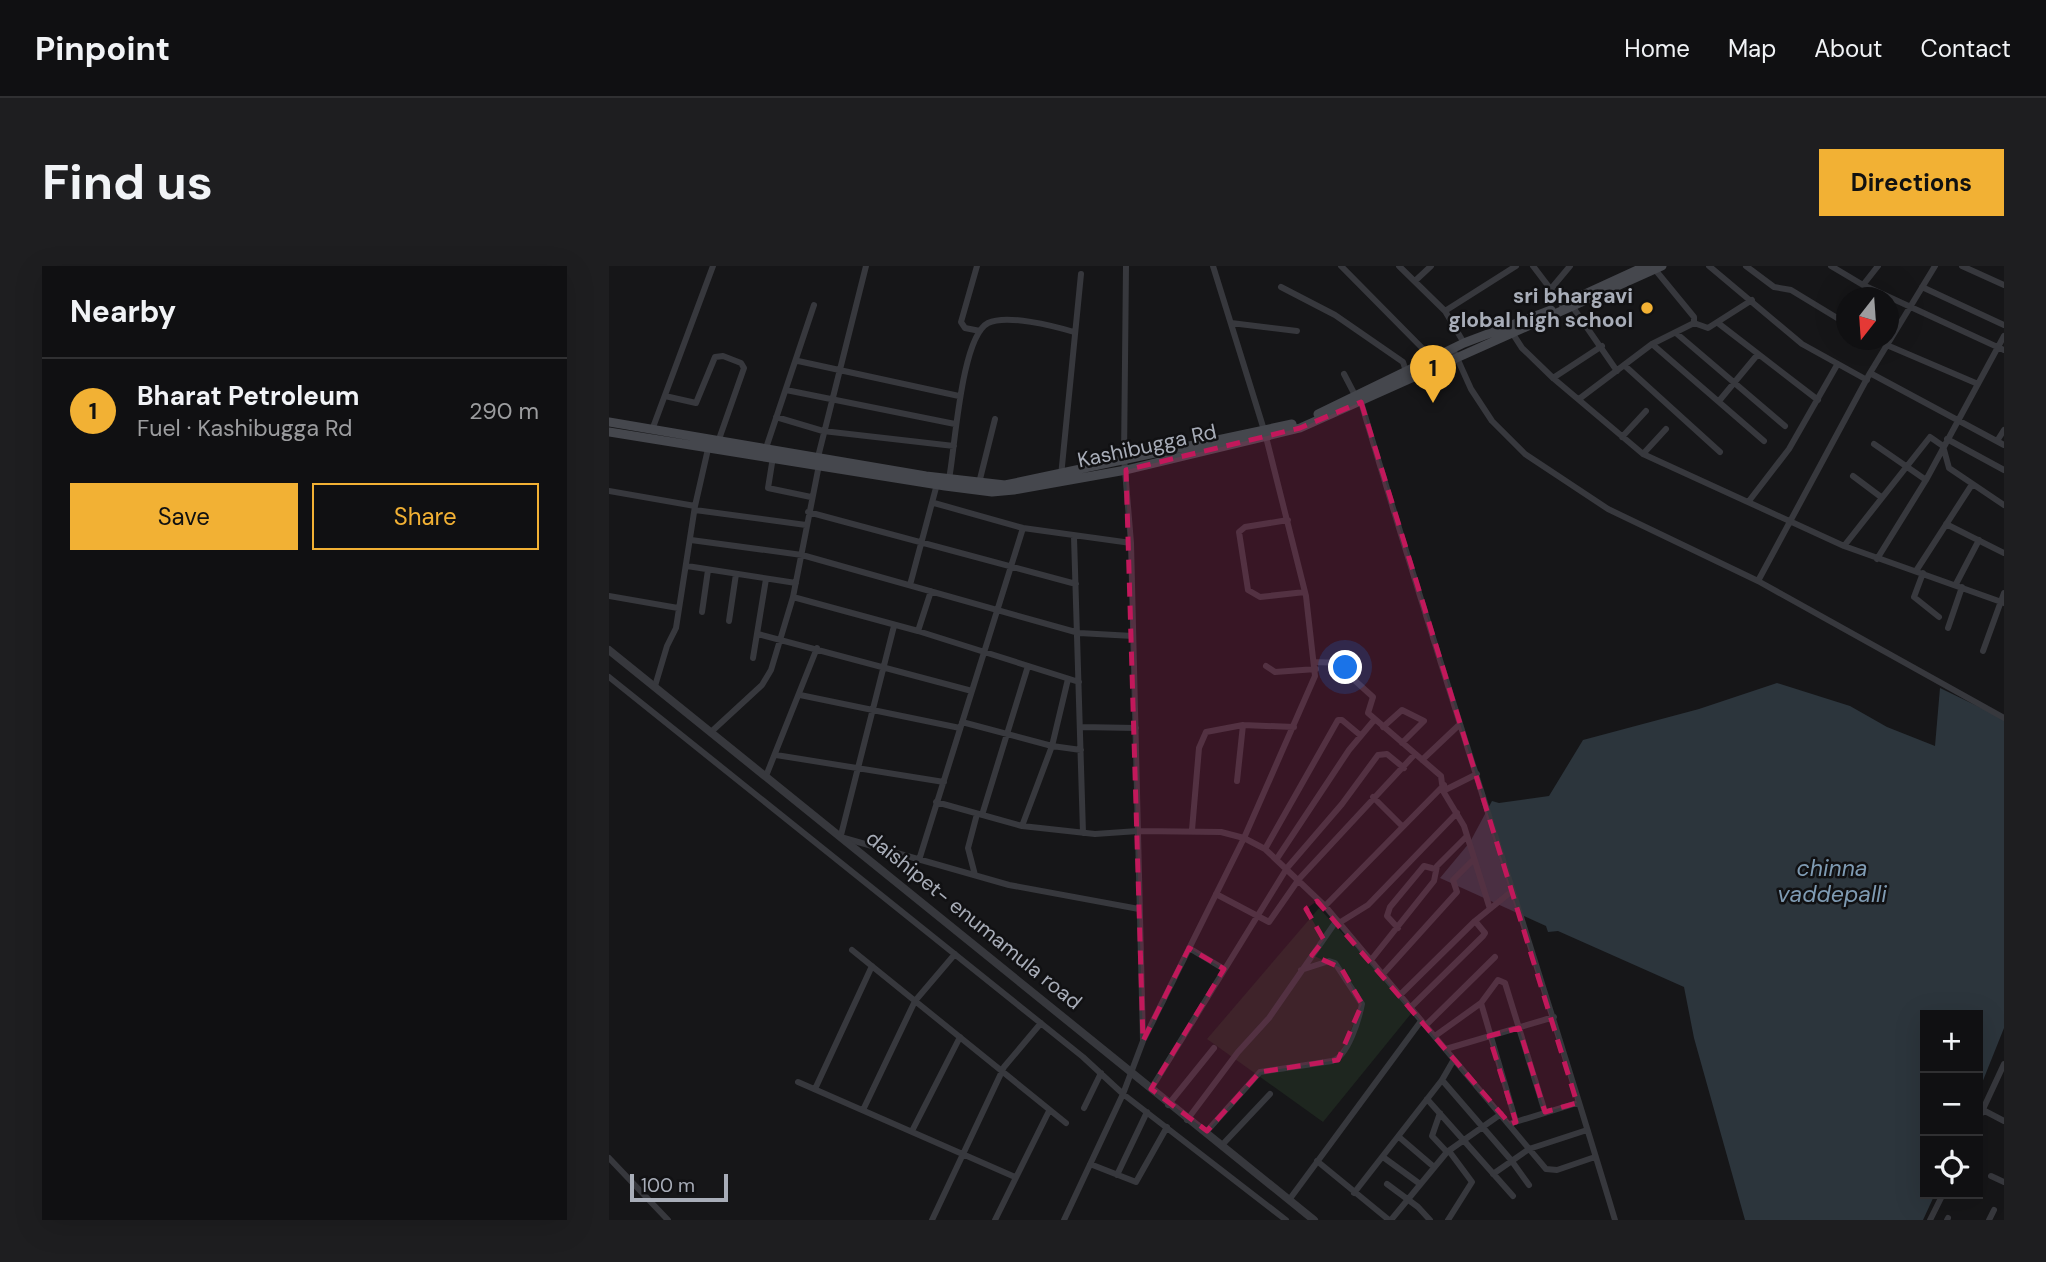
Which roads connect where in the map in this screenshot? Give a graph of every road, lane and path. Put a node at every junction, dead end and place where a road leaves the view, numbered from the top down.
1 (713, 266) edge
2 (866, 266) edge
3 (977, 266) edge
4 (1126, 266) edge
5 (1213, 266) edge
6 (1341, 266) edge
7 (1399, 266) edge
8 (1431, 266) edge
9 (1516, 266) edge
10 (1533, 266) edge
11 (1570, 266) edge
12 (1709, 266) edge
13 (1747, 266) edge
14 (1831, 266) edge
15 (1878, 266) edge
16 (1935, 266) edge
17 (1962, 266) edge
18 (1654, 267) edge
19 (1081, 274) dead end
20 (1415, 281) junction
21 (1863, 285) junction
22 (2004, 285) edge
23 (1922, 287) junction
24 (1281, 288) dead end
25 (1550, 290) junction
26 (1752, 300) junction
27 (814, 305) dead end
28 (1908, 306) junction
29 (1567, 307) junction
30 (1445, 311) junction
31 (1836, 318) edge
32 (1231, 323) junction
33 (1694, 323) junction
34 (1718, 323) junction
35 (1899, 324) edge
36 (2004, 325) edge
37 (1511, 330) junction
38 (980, 331) junction
39 (1297, 331) dead end
40 (1074, 332) junction
41 (1676, 333) junction
42 (2004, 336) edge
43 (1464, 344) junction
44 (1653, 344) junction
45 (1602, 346) junction
46 (2001, 349) edge
47 (1885, 350) edge
48 (1899, 350) edge
49 (1455, 353) junction
50 (1758, 355) junction
51 (797, 361) junction
52 (1437, 363) junction
53 (1624, 365) junction
54 (1837, 365) junction
55 (1617, 371) junction
56 (838, 372) junction
57 (1344, 374) dead end
58 (1407, 375) junction
59 (1869, 376) junction
60 (1553, 378) junction
61 (1978, 384) junction
62 (1733, 385) junction
63 (786, 390) junction
64 (665, 396) junction
65 (960, 396) junction
66 (1358, 399) junction
67 (1579, 399) junction
68 (1818, 400) junction
69 (830, 401) junction
70 (1719, 401) junction
71 (1646, 411) dead end
72 (775, 417) junction
73 (995, 419) dead end
74 (1959, 419) junction
75 (609, 422) edge
76 (955, 424) junction
77 (1785, 426) dead end
78 (1666, 429) dead end
79 (2004, 430) edge
80 (823, 431) junction
81 (609, 432) edge
82 (1265, 434) junction
83 (651, 435) junction
84 (1622, 437) junction
85 (1764, 441) dead end
86 (718, 442) junction
87 (1945, 442) junction
88 (2001, 443) edge
89 (1874, 444) dead end
90 (954, 446) junction
91 (766, 448) junction
92 (708, 449) junction
93 (1720, 453) dead end
94 (1643, 454) junction
95 (773, 457) junction
96 (1124, 458) junction
97 (819, 461) junction
98 (1907, 466) junction
99 (1126, 470) junction
100 (2004, 470) edge
101 (1853, 476) dead end
102 (1061, 477) junction
103 (949, 479) junction
104 (1926, 480) junction
105 (978, 483) junction
106 (937, 484) junction
107 (1971, 486) junction
108 (609, 491) edge
109 (811, 496) junction
110 (1881, 497) junction
111 (1749, 501) junction
112 (933, 503) junction
113 (2004, 505) edge
114 (695, 508) junction
115 (808, 512) junction
116 (1288, 520) junction
117 (1789, 520) junction
118 (806, 524) junction
119 (1946, 524) junction
120 (1023, 528) junction
121 (1074, 537) junction
122 (691, 540) junction
123 (1979, 540) junction
124 (922, 542) junction
125 (1131, 543) junction
126 (1845, 546) junction
127 (2004, 553) edge
128 (802, 555) junction
129 (1877, 559) junction
130 (687, 566) junction
131 (1010, 568) junction
132 (708, 570) junction
133 (1919, 572) junction
134 (736, 574) junction
135 (766, 579) junction
136 (1758, 581) junction
137 (796, 583) junction
138 (910, 584) junction
139 (1076, 584) junction
140 (1959, 585) junction
141 (931, 591) junction
142 (1305, 592) junction
143 (2004, 593) edge
144 (609, 597) edge
145 (793, 597) junction
146 (2002, 602) edge
147 (678, 608) junction
148 (996, 611) junction
149 (702, 612) dead end
150 (1939, 617) dead end
151 (729, 621) dead end
152 (894, 625) junction
153 (1948, 628) dead end
154 (918, 631) junction
155 (1079, 633) junction
156 (758, 634) junction
157 (1133, 636) junction
158 (782, 639) junction
159 (817, 648) junction
160 (609, 650) edge
161 (1983, 651) dead end
162 (985, 653) junction
163 (753, 658) dead end
164 (1316, 665) junction
165 (1028, 666) junction
166 (1266, 666) dead end
167 (884, 668) junction
168 (609, 677) edge
169 (1068, 679) junction
170 (1080, 682) junction
171 (655, 687) junction
172 (972, 691) junction
173 (800, 695) junction
174 (872, 711) junction
175 (2004, 718) edge
176 (1375, 719) junction
177 (1243, 724) junction
178 (1460, 724) junction
179 (961, 725) junction
180 (1080, 727) junction
181 (1294, 727) junction
182 (1383, 727) junction
183 (1136, 728) junction
184 (711, 732) junction
185 (1006, 733) junction
186 (1360, 735) junction
187 (1402, 743) junction
188 (1052, 746) junction
189 (1081, 750) junction
190 (776, 754) junction
191 (1415, 754) junction
192 (1422, 761) junction
193 (1403, 768) junction
194 (858, 770) junction
195 (1477, 774) junction
196 (766, 776) junction
197 (1237, 781) dead end
198 (944, 782) junction
199 (1443, 788) junction
200 (1373, 797) junction
201 (936, 802) junction
202 (1457, 813) junction
203 (979, 814) junction
204 (1401, 825) junction
205 (1022, 827) junction
206 (1192, 830) junction
207 (1138, 831) junction
208 (1083, 833) junction
209 (843, 837) junction
210 (1467, 837) junction
211 (1244, 838) junction
212 (1265, 849) junction
213 (1277, 858) junction
214 (1474, 859) junction
215 (919, 860) junction
216 (1287, 868) junction
217 (1435, 869) junction
218 (975, 875) junction
219 (1299, 879) junction
220 (1512, 891) junction
221 (1216, 894) junction
222 (1325, 906) junction
223 (1139, 909) junction
224 (1490, 909) junction
225 (1257, 917) junction
226 (1338, 921) junction
227 (1475, 921) junction
228 (1398, 928) junction
229 (1189, 948) junction
230 (852, 950) dead end
231 (955, 954) junction
232 (1495, 957) dead end
233 (1371, 960) junction
234 (872, 966) junction
235 (1224, 969) junction
236 (1301, 970) junction
237 (1383, 974) junction
238 (1400, 995) junction
239 (915, 1001) junction
240 (1481, 1003) junction
241 (1410, 1008) junction
242 (1554, 1017) junction
243 (1041, 1023) junction
244 (1424, 1023) junction
245 (1519, 1028) junction
246 (1435, 1036) junction
247 (1489, 1036) junction
248 (960, 1037) junction
249 (1143, 1041) junction
250 (1214, 1048) dead end
251 (1446, 1049) junction
252 (1453, 1061) junction
253 (2004, 1064) edge
254 (1002, 1072) junction
255 (1132, 1072) junction
256 (1101, 1073) junction
257 (1442, 1080) junction
258 (799, 1082) dead end
259 (815, 1089) junction
260 (1151, 1089) junction
261 (1123, 1094) junction
262 (1271, 1094) dead end
263 (1427, 1099) junction
264 (1577, 1103) junction
265 (1168, 1105) junction
266 (1084, 1108) dead end
267 (863, 1110) junction
268 (1983, 1110) joint
269 (1049, 1111) junction
270 (1147, 1112) junction
271 (1545, 1112) junction
272 (1440, 1113) junction
273 (1501, 1114) junction
274 (1187, 1120) junction
275 (2004, 1121) edge
276 (1066, 1123) dead end
277 (1513, 1123) junction
278 (1167, 1127) junction
279 (1484, 1127) junction
280 (1587, 1130) junction
281 (912, 1131) junction
282 (1207, 1131) junction
283 (1399, 1137) junction
284 (1466, 1140) junction
285 (1223, 1144) junction
286 (1529, 1149) junction
287 (1448, 1152) junction
288 (964, 1153) junction
289 (1383, 1157) junction
290 (1595, 1157) junction
291 (609, 1158) edge
292 (1511, 1160) junction
293 (1317, 1161) junction
294 (1090, 1164) junction
295 (1434, 1167) junction
296 (1493, 1174) junction
297 (1117, 1175) junction
298 (1991, 1176) dead end
299 (1015, 1177) junction
300 (2004, 1182) edge
301 (1387, 1184) dead end
302 (1420, 1184) junction
303 (1529, 1185) dead end
304 (1354, 1193) junction
305 (1513, 1196) dead end
306 (1407, 1199) junction
307 (1940, 1199) edge
308 (1289, 1200) junction
309 (1994, 1210) dead end
310 (668, 1220) edge
311 (932, 1220) edge
312 (995, 1220) edge
313 (1064, 1220) edge
314 (1286, 1220) edge
315 (1314, 1220) edge
316 (1390, 1220) edge
317 (1430, 1220) edge
318 (1448, 1220) edge
319 (1615, 1220) edge
320 (1930, 1220) edge
321 (1989, 1220) edge

1 - 64 street
2 - 56 street
3 - 38 street
4 - 96 street
5 - 32 street
6 - 52 street
7 - 20 street
8 - 20 street
9 - 30 street
10 - 25 street
11 - 25 street
12 - 26 street
13 - 31 street
14 - 21 street
15 - 21 street
16 - 23 street
17 - 22 street
18 - 29 main road, Kashibugga Rd
18 - 33 street
19 - 40 street
20 - 30 street
21 - 28 street
23 - 28 street
23 - 36 street
24 - 58 street
25 - 29 street
26 - 34 street
26 - 54 street
27 - 51 street
28 - 35 street
28 - 46 street
29 - 37 main road, Kashibugga Rd
29 - 45 street
30 - 43 street
32 - 39 street
32 - 82 street
33 - 34 street
33 - 41 street
34 - 50 street
37 - 43 main road, Kashibugga Rd
37 - 49 main road, Kashibugga Rd
37 - 60 street
38 - 40 street
38 - 65 street
40 - 102 street
41 - 44 street
41 - 62 street
42 - 46 street
43 - 49 main road, Kashibugga Rd
44 - 53 street
44 - 70 street
45 - 55 street
45 - 60 street
46 - 61 street
47 - 59 street
48 - 61 street
49 - 52 main road, Kashibugga Rd
49 - 136 street
50 - 62 street
50 - 68 street
51 - 56 street
51 - 63 street
52 - 58 main road, Kashibugga Rd
53 - 55 street
53 - 93 street
54 - 59 street
54 - 68 street
55 - 67 street
56 - 65 street
56 - 69 street
57 - 66 street
58 - 66 main road, Kashibugga Rd
59 - 74 street
59 - 117 street
60 - 67 street
61 - 74 street
62 - 70 street
62 - 77 street
63 - 69 street
63 - 72 street
64 - 83 street
64 - 86 street
65 - 76 street
66 - 82 main road, Kashibugga Rd
66 - 178 street
67 - 84 street
68 - 111 street
69 - 76 street
69 - 80 street
70 - 85 street
71 - 84 street
72 - 80 street
72 - 91 street
73 - 105 street
74 - 87 street
74 - 88 street
75 - 83 main road, Kashibugga Rd
76 - 90 street
78 - 94 street
79 - 88 street
80 - 90 street
80 - 97 street
81 - 83 main road, Kashibugga Rd
82 - 96 main road, Kashibugga Rd
82 - 99 main road, Kashibugga Rd
82 - 116 street
83 - 86 main road, Kashibugga Rd
83 - 92 main road, Kashibugga Rd
84 - 94 street
86 - 91 main road, Kashibugga Rd
87 - 98 street
87 - 100 street
87 - 104 street
87 - 107 street
89 - 98 street
90 - 103 street
91 - 97 main road, Kashibugga Rd
92 - 95 main road, Kashibugga Rd
92 - 114 street
94 - 111 street
95 - 97 main road, Kashibugga Rd
95 - 109 street
96 - 99 street
96 - 102 main road, Kashibugga Rd
97 - 103 main road, Kashibugga Rd
97 - 106 main road, Kashibugga Rd
97 - 109 street
98 - 104 street
98 - 110 street
99 - 102 main road, Kashibugga Rd
99 - 125 street
101 - 110 street
102 - 105 main road, Kashibugga Rd
102 - 106 main road, Kashibugga Rd
103 - 105 main road, Kashibugga Rd
104 - 129 street
106 - 112 street
107 - 113 street
107 - 119 street
108 - 114 street
109 - 115 street
110 - 126 street
111 - 117 street
112 - 120 street
112 - 124 street
114 - 118 street
114 - 122 street
115 - 118 street
115 - 124 street
116 - 142 street
116 - 142 street
117 - 126 street
117 - 136 street
118 - 128 street
119 - 123 street
119 - 133 street
120 - 121 street
120 - 131 street
121 - 125 street
121 - 139 street
122 - 128 street
122 - 130 street
123 - 127 street
123 - 140 street
124 - 131 street
124 - 138 street
125 - 157 street
126 - 129 street
128 - 137 street
128 - 138 street
129 - 133 street
130 - 132 street
130 - 147 street
131 - 139 street
131 - 148 street
132 - 134 street
132 - 149 street
133 - 140 street
133 - 150 street
134 - 135 street
134 - 151 street
135 - 137 street
135 - 156 street
136 - 175 street
137 - 145 street
138 - 141 street
139 - 155 street
140 - 146 street
140 - 153 street
141 - 148 street
141 - 154 street
142 - 164 street
143 - 146 street
144 - 147 street
145 - 152 street
145 - 158 street
146 - 161 street
147 - 171 street
148 - 155 street
148 - 162 street
152 - 154 street
152 - 167 street
154 - 162 street
155 - 157 street
155 - 170 street
156 - 158 street
156 - 163 street
157 - 183 street
158 - 159 street
158 - 184 street
159 - 167 street
159 - 173 street
160 - 171 street, daishipet- enumamula road
162 - 165 street
162 - 172 street
164 - 166 street
164 - 176 street
164 - 181 street
165 - 169 street
165 - 185 street
167 - 172 street
167 - 174 street
168 - 231 street
169 - 170 street
169 - 188 street
170 - 180 street
171 - 184 street, daishipet- enumamula road
172 - 179 street
173 - 174 street
173 - 190 street
174 - 179 street
174 - 194 street
176 - 182 street
176 - 186 street
177 - 181 street
177 - 197 street
177 - 206 street
178 - 192 street
178 - 195 street
179 - 185 street
179 - 198 street
180 - 183 street
180 - 189 street
181 - 211 street
182 - 187 street
182 - 187 street
183 - 207 street
184 - 196 street, daishipet- enumamula road
185 - 188 street
185 - 203 street
186 - 212 street
186 - 213 street
187 - 191 street
188 - 189 street
188 - 205 street
189 - 208 street
190 - 194 street
190 - 196 street
191 - 192 street
191 - 193 street
192 - 199 street
193 - 200 street
193 - 216 street
194 - 198 street
194 - 209 street
195 - 199 street
195 - 220 street
196 - 209 street, daishipet- enumamula road
198 - 201 street
199 - 202 street
199 - 204 street
200 - 204 street
200 - 219 street
201 - 203 street
201 - 215 street
202 - 210 street
202 - 226 street
203 - 205 street
203 - 218 street
204 - 222 street
205 - 208 street
206 - 207 street
206 - 211 street
207 - 208 street
207 - 223 street
209 - 215 street
209 - 255 street, daishipet- enumamula road
210 - 214 street
210 - 217 street
211 - 212 street
211 - 221 street
212 - 213 street
213 - 216 street
214 - 224 street
214 - 237 street
215 - 218 street
216 - 219 street
216 - 225 street
217 - 228 street
217 - 228 street
218 - 223 street
219 - 222 street
219 - 225 street
220 - 224 street
220 - 242 street
221 - 225 street
221 - 229 street
222 - 226 street
223 - 249 street
224 - 227 street
225 - 235 street
226 - 233 street
226 - 236 street
227 - 238 street
227 - 241 street
228 - 233 street
229 - 235 street
229 - 249 street
230 - 234 street
231 - 239 street
231 - 243 street
232 - 244 street
233 - 237 street
234 - 239 street
234 - 259 street
235 - 260 street
236 - 274 street
236 - 282 street
237 - 238 street
238 - 241 street
239 - 248 street
239 - 267 street
240 - 245 street
240 - 246 street
240 - 247 street
241 - 244 street
242 - 245 street
242 - 264 street
243 - 254 street
243 - 256 street
244 - 246 street
244 - 293 street
245 - 247 street
245 - 271 street
246 - 251 street
247 - 251 street
247 - 277 street
248 - 254 street
248 - 281 street
249 - 255 street
250 - 265 street
251 - 252 street
252 - 257 street
252 - 273 street
253 - 268 street
254 - 269 street
254 - 288 street
255 - 260 street, daishipet- enumamula road
255 - 261 street
256 - 261 street
256 - 266 street
257 - 263 street
257 - 279 street
258 - 259 street
259 - 267 street
260 - 265 street, daishipet- enumamula road
261 - 270 street
261 - 294 street
262 - 285 street
263 - 272 street
263 - 283 street
264 - 271 street
264 - 280 street
265 - 274 street, daishipet- enumamula road
267 - 281 street
268 - 275 street
269 - 276 street
269 - 299 street
270 - 278 street
270 - 297 street
271 - 277 street
272 - 284 street
272 - 287 street
273 - 277 street
273 - 279 street
274 - 282 street, daishipet- enumamula road
277 - 286 street
278 - 297 street
278 - 314 street
279 - 284 street
279 - 292 street
280 - 286 street
280 - 290 street
281 - 288 street
282 - 285 street, daishipet- enumamula road
283 - 289 street
283 - 295 street
284 - 287 street
284 - 296 street
285 - 308 street, daishipet- enumamula road
286 - 290 street
286 - 292 street
287 - 295 street
287 - 318 street
288 - 299 street
288 - 311 street
289 - 302 street
289 - 304 street
290 - 319 street
291 - 310 street
292 - 296 street
292 - 303 street
293 - 304 street
293 - 308 street
294 - 297 street
294 - 313 street
295 - 302 street
296 - 305 street
298 - 300 street
299 - 312 street
301 - 306 street
302 - 306 street
304 - 316 street
306 - 316 street
306 - 317 street
307 - 320 street
308 - 315 street, daishipet- enumamula road
309 - 321 street

